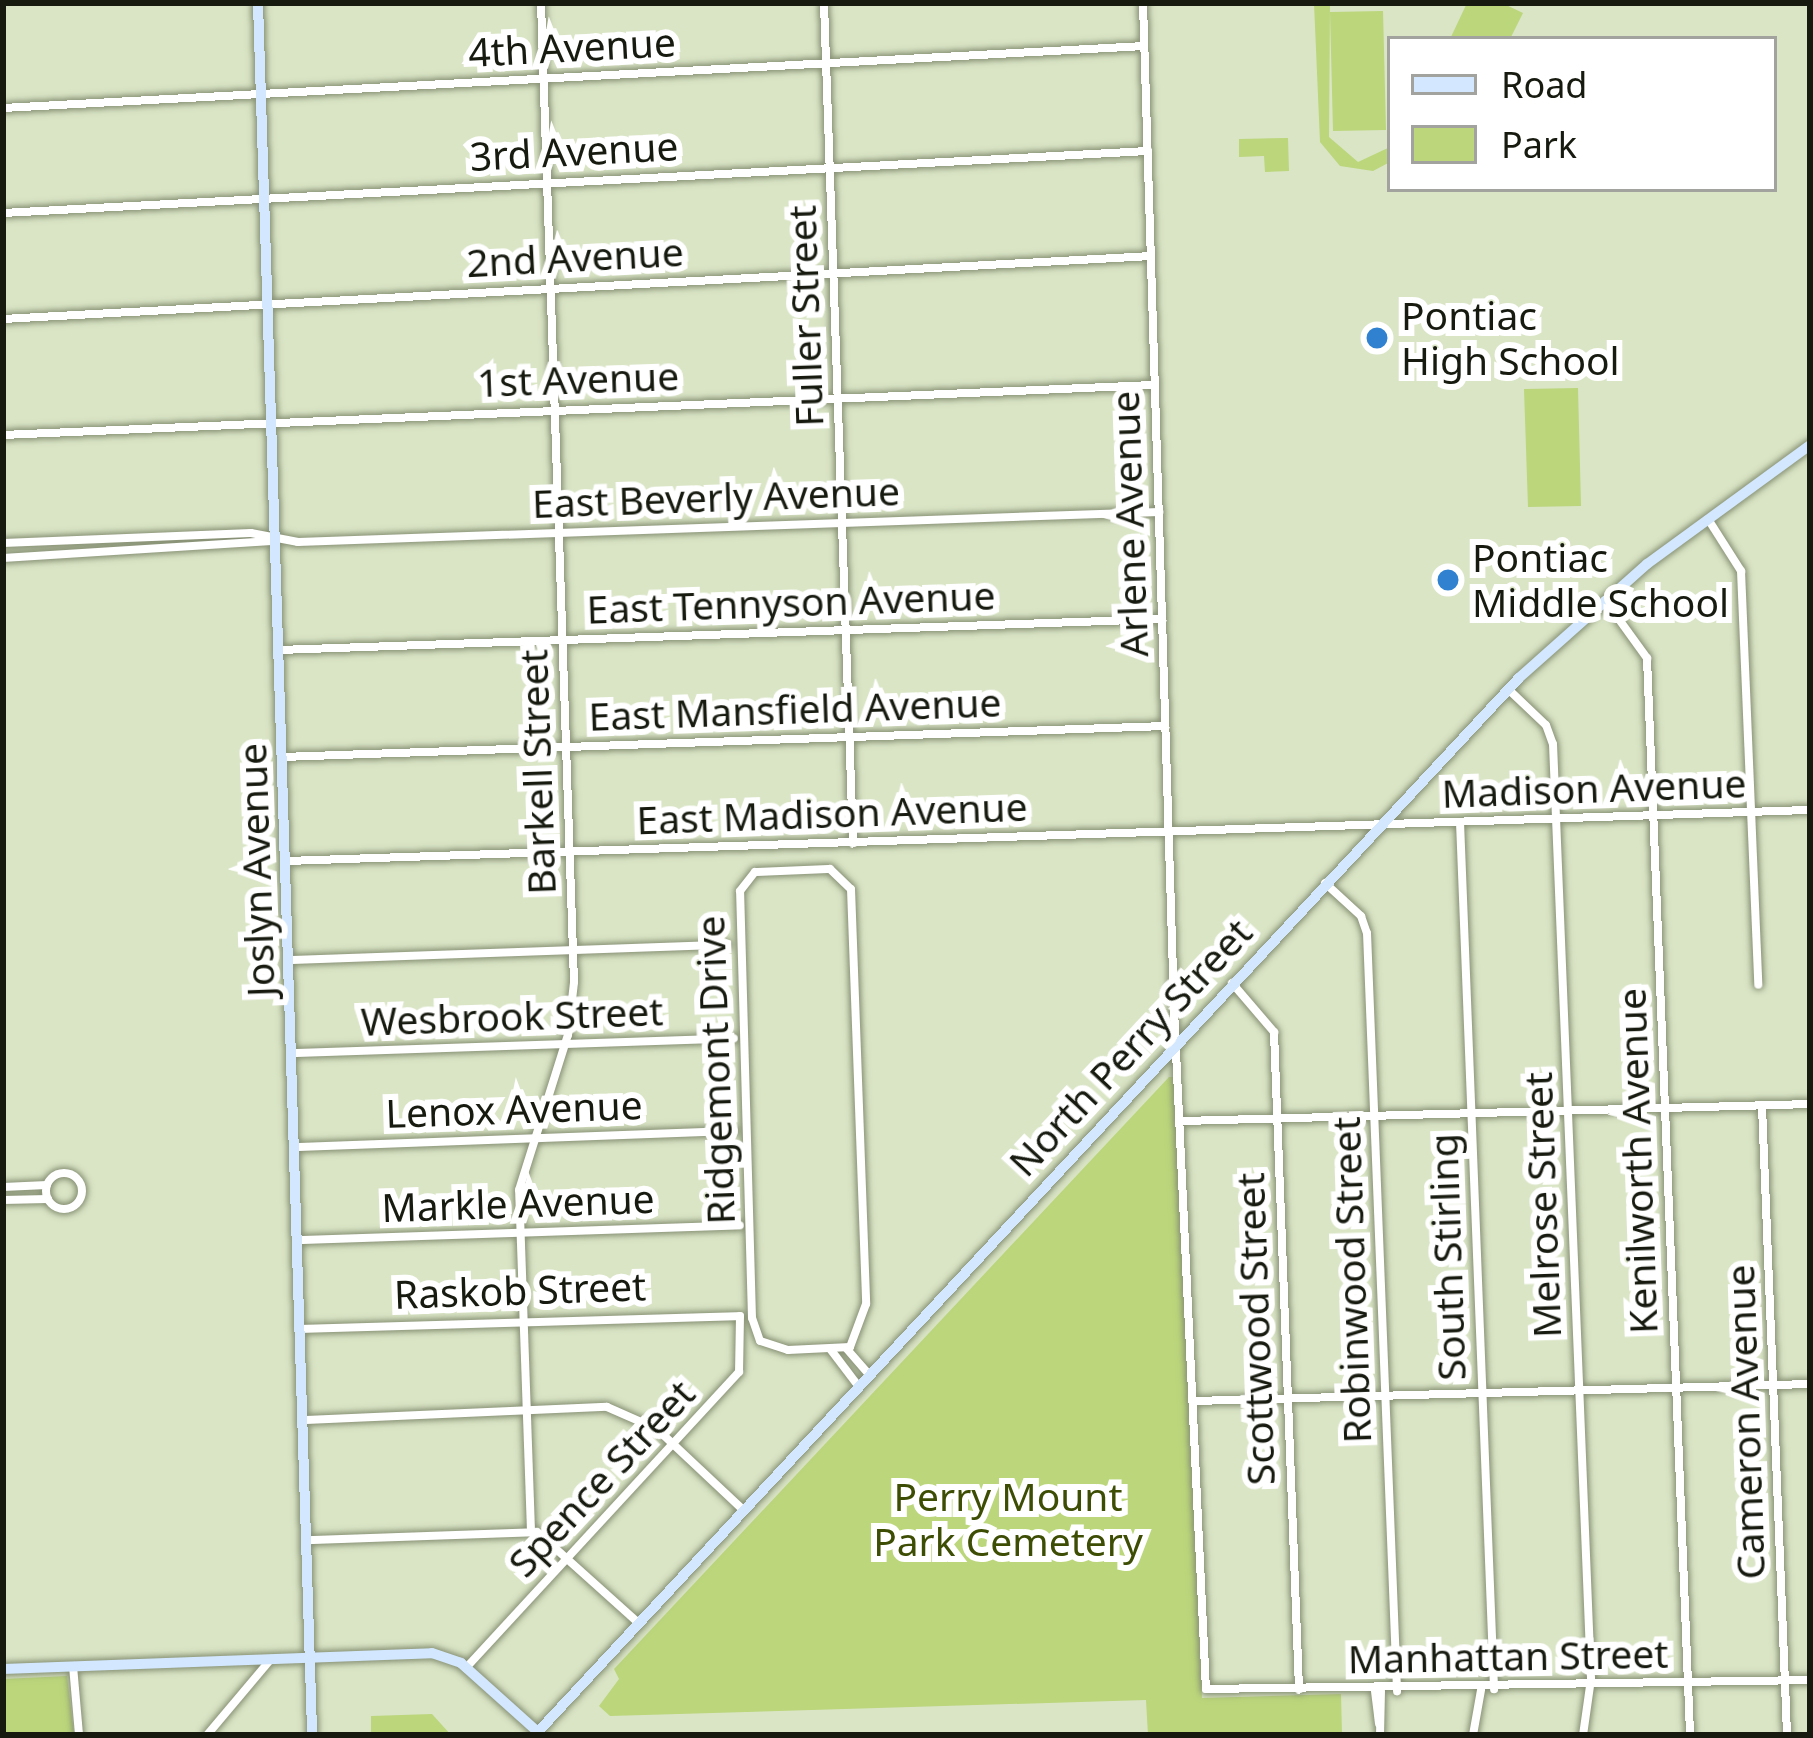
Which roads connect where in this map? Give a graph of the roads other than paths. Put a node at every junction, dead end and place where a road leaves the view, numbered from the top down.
1 (259, 3) edge
2 (541, 3) edge
3 (824, 3) edge
4 (1143, 3) edge
5 (1144, 46) junction
6 (826, 64) junction
7 (544, 80) junction
8 (264, 93) junction
9 (3, 108) edge
10 (1148, 151) junction
11 (830, 168) junction
12 (548, 183) junction
13 (268, 198) junction
14 (3, 213) edge
15 (1151, 256) junction
16 (833, 273) junction
17 (551, 288) junction
18 (272, 303) junction
19 (3, 319) edge
20 (1155, 385) junction
21 (838, 398) junction
22 (555, 410) junction
23 (276, 422) junction
24 (3, 435) edge
25 (1807, 452) edge
26 (1159, 512) junction
27 (1708, 519) junction
28 (843, 523) junction
29 (559, 532) junction
30 (276, 541) junction
31 (3, 543) edge
32 (3, 558) edge
33 (1604, 599) junction
34 (1162, 619) junction
35 (846, 630) junction
36 (563, 640) junction
37 (279, 650) junction
38 (1508, 689) junction
39 (1165, 726) junction
40 (849, 737) junction
41 (566, 747) junction
42 (282, 757) junction
43 (1810, 810) edge
44 (1751, 812) junction
45 (1654, 816) junction
46 (1556, 819) junction
47 (1460, 822) junction
48 (1380, 825) junction
49 (1168, 831) junction
50 (853, 843) junction
51 (801, 844) junction
52 (570, 853) junction
53 (286, 861) junction
54 (802, 868) junction
55 (1325, 884) junction
56 (728, 945) dead end
57 (573, 950) junction
58 (290, 960) junction
59 (1232, 982) junction
60 (1758, 985) dead end
61 (734, 1038) dead end
62 (1175, 1043) junction
63 (565, 1044) junction
64 (293, 1053) junction
65 (1810, 1104) edge
66 (1762, 1106) junction
67 (1665, 1108) junction
68 (1568, 1111) junction
69 (1471, 1114) junction
70 (1374, 1116) junction
71 (1277, 1119) junction
72 (1183, 1121) junction
73 (734, 1131) dead end
74 (530, 1139) junction
75 (296, 1147) junction
76 (47, 1185) junction
77 (3, 1187) edge
78 (48, 1199) junction
79 (3, 1201) edge
80 (740, 1225) dead end
81 (520, 1232) junction
82 (299, 1240) junction
83 (739, 1314) joint
84 (523, 1320) junction
85 (303, 1329) junction
86 (846, 1348) junction
87 (830, 1349) junction
88 (867, 1372) junction
89 (856, 1383) junction
90 (1810, 1384) edge
91 (1774, 1385) junction
92 (1676, 1388) junction
93 (1580, 1390) junction
94 (1482, 1393) junction
95 (1385, 1396) junction
96 (1288, 1398) junction
97 (1194, 1401) junction
98 (526, 1408) junction
99 (306, 1420) junction
100 (673, 1444) junction
101 (740, 1507) junction
102 (531, 1531) junction
103 (310, 1540) junction
104 (568, 1558) junction
105 (635, 1620) junction
106 (313, 1657) junction
107 (271, 1658) junction
108 (73, 1666) junction
109 (466, 1668) junction
110 (3, 1669) edge
111 (1810, 1680) edge
112 (1785, 1681) junction
113 (1688, 1684) junction
114 (1588, 1686) junction
115 (1481, 1689) junction
116 (1494, 1689) junction
117 (1207, 1690) joint
118 (1299, 1690) junction
119 (1378, 1691) junction
120 (1397, 1691) junction
121 (1380, 1730) edge
122 (538, 1734) edge
123 (79, 1735) edge
124 (207, 1735) edge
125 (312, 1735) edge
126 (1473, 1735) edge
127 (1583, 1735) edge
128 (1690, 1735) edge
129 (1787, 1735) edge

1 - 8 main road, Joslyn Avenue
2 - 7 street, Barkell Street
3 - 6 street, Fuller Street
4 - 5 street, Arlene Avenue
5 - 6 street, 4th Avenue
5 - 10 street, Arlene Avenue
6 - 7 street, 4th Avenue
6 - 11 street, Fuller Street
7 - 8 street, 4th Avenue
7 - 12 street, Barkell Street
8 - 9 street, 4th Avenue
8 - 13 main road, Joslyn Avenue
10 - 11 street, 3rd Avenue
10 - 15 street, Arlene Avenue
11 - 12 street, 3rd Avenue
11 - 16 street, Fuller Street
12 - 13 street, 3rd Avenue
12 - 17 street, Barkell Street
13 - 14 street, 3rd Avenue
13 - 18 main road, Joslyn Avenue
15 - 16 street, 2nd Avenue
15 - 20 street, Arlene Avenue
16 - 17 street, 2nd Avenue
16 - 21 street, Fuller Street
17 - 18 street, 2nd Avenue
17 - 22 street, Barkell Street
18 - 19 street, 2nd Avenue
18 - 23 main road, Joslyn Avenue
20 - 21 street, 1st Avenue
20 - 26 street, Arlene Avenue
21 - 22 street, 1st Avenue
21 - 28 street, Fuller Street
22 - 23 street, 1st Avenue
22 - 29 street, Barkell Street
23 - 24 street, 1st Avenue
23 - 30 main road, Joslyn Avenue
25 - 27 main road, North Perry Street
26 - 28 street, East Beverly Avenue
26 - 34 street, Arlene Avenue
27 - 33 main road, North Perry Street
27 - 44 street
28 - 29 street, East Beverly Avenue
28 - 35 street, Fuller Street
29 - 30 street, East Beverly Avenue
29 - 36 street, Barkell Street
30 - 31 street
30 - 32 street
30 - 37 main road, Joslyn Avenue
33 - 38 main road, North Perry Street
33 - 45 street, Kenilworth Avenue
34 - 35 street, East Tennyson Avenue
34 - 39 street, Arlene Avenue
35 - 36 street, East Tennyson Avenue
35 - 40 street, Fuller Street
36 - 37 street, East Tennyson Avenue
36 - 41 street, Barkell Street
37 - 42 main road, Joslyn Avenue
38 - 46 street, Melrose Street
38 - 48 main road, North Perry Street
39 - 40 street, East Mansfield Avenue
39 - 49 street, Arlene Avenue
40 - 41 street, East Mansfield Avenue
40 - 50 street, Fuller Street
41 - 42 street, East Mansfield Avenue
41 - 52 street, Barkell Street
42 - 53 main road, Joslyn Avenue
43 - 44 street, Madison Avenue
44 - 45 street, Madison Avenue
44 - 60 street
45 - 46 street, Madison Avenue
45 - 67 street, Kenilworth Avenue
46 - 47 street, Madison Avenue
46 - 68 street, Melrose Street
47 - 48 street, Madison Avenue
47 - 69 street, South Stirling
48 - 49 street, East Madison Avenue
48 - 55 main road, North Perry Street
49 - 50 street, East Madison Avenue
49 - 62 street, Arlene Avenue
50 - 51 street, East Madison Avenue
51 - 52 street, East Madison Avenue
51 - 54 street
52 - 53 street, East Madison Avenue
52 - 57 street, Barkell Street
53 - 58 main road, Joslyn Avenue
54 - 86 street
54 - 87 street, Ridgemont Drive
55 - 59 main road, North Perry Street
55 - 70 street, Robinwood Street
56 - 57 street
57 - 58 street
57 - 63 street, Barkell Street
58 - 64 main road, Joslyn Avenue
59 - 62 main road, North Perry Street
59 - 71 street, Scottwood Street
61 - 63 street, Wesbrook Street
62 - 72 street, Arlene Avenue
62 - 88 main road, North Perry Street
63 - 64 street, Wesbrook Street
63 - 74 street, Barkell Street
64 - 75 main road, Joslyn Avenue
65 - 66 street
66 - 67 street
66 - 91 street, Cameron Avenue
67 - 68 street
67 - 92 street, Kenilworth Avenue
68 - 69 street
68 - 93 street, Melrose Street
69 - 70 street
69 - 94 street, South Stirling
70 - 71 street
70 - 95 street, Robinwood Street
71 - 72 street
71 - 96 street, Scottwood Street
72 - 97 street, Arlene Avenue
73 - 74 street, Lenox Avenue
74 - 75 street, Lenox Avenue
74 - 81 street, Barkell Street
75 - 82 main road, Joslyn Avenue
76 - 77 street
76 - 78 street
76 - 78 street
78 - 79 street
80 - 81 street, Markle Avenue
81 - 82 street, Markle Avenue
81 - 84 street, Barkell Street
82 - 85 main road, Joslyn Avenue
83 - 84 street, Raskob Street
83 - 100 street, Spence Street
84 - 85 street, Raskob Street
84 - 98 street, Barkell Street
85 - 99 main road, Joslyn Avenue
86 - 87 street, Ridgemont Drive
86 - 88 street
87 - 89 street
88 - 89 main road, North Perry Street
89 - 101 main road, North Perry Street
90 - 91 street
91 - 92 street
91 - 112 street, Cameron Avenue
92 - 93 street
92 - 113 street, Kenilworth Avenue
93 - 94 street
93 - 114 street, Melrose Street
94 - 95 street
94 - 116 street, South Stirling
95 - 96 street
95 - 120 street, Robinwood Street
96 - 97 street
96 - 118 street, Scottwood Street
97 - 117 street, Arlene Avenue
98 - 99 street
98 - 100 street
98 - 102 street, Barkell Street
99 - 103 main road, Joslyn Avenue
100 - 101 street
100 - 104 street, Spence Street
101 - 105 main road, North Perry Street
102 - 103 street
102 - 104 street
103 - 106 main road, Joslyn Avenue
104 - 105 street
104 - 109 street, Spence Street
105 - 122 main road, North Perry Street
106 - 107 main road
106 - 109 main road
106 - 125 main road, Joslyn Avenue
107 - 108 main road
107 - 124 street
108 - 110 main road
108 - 123 street
109 - 122 main road
111 - 112 street, Manhattan Street
112 - 113 street, Manhattan Street
112 - 129 street, Cameron Avenue
113 - 114 street, Manhattan Street
113 - 128 street, Kenilworth Avenue
114 - 116 street, Manhattan Street
114 - 127 street, Melrose Street
115 - 116 street, Manhattan Street
115 - 120 street, Manhattan Street
115 - 126 street
117 - 118 street, Manhattan Street
118 - 119 street, Manhattan Street
119 - 120 street, Manhattan Street
119 - 121 street

